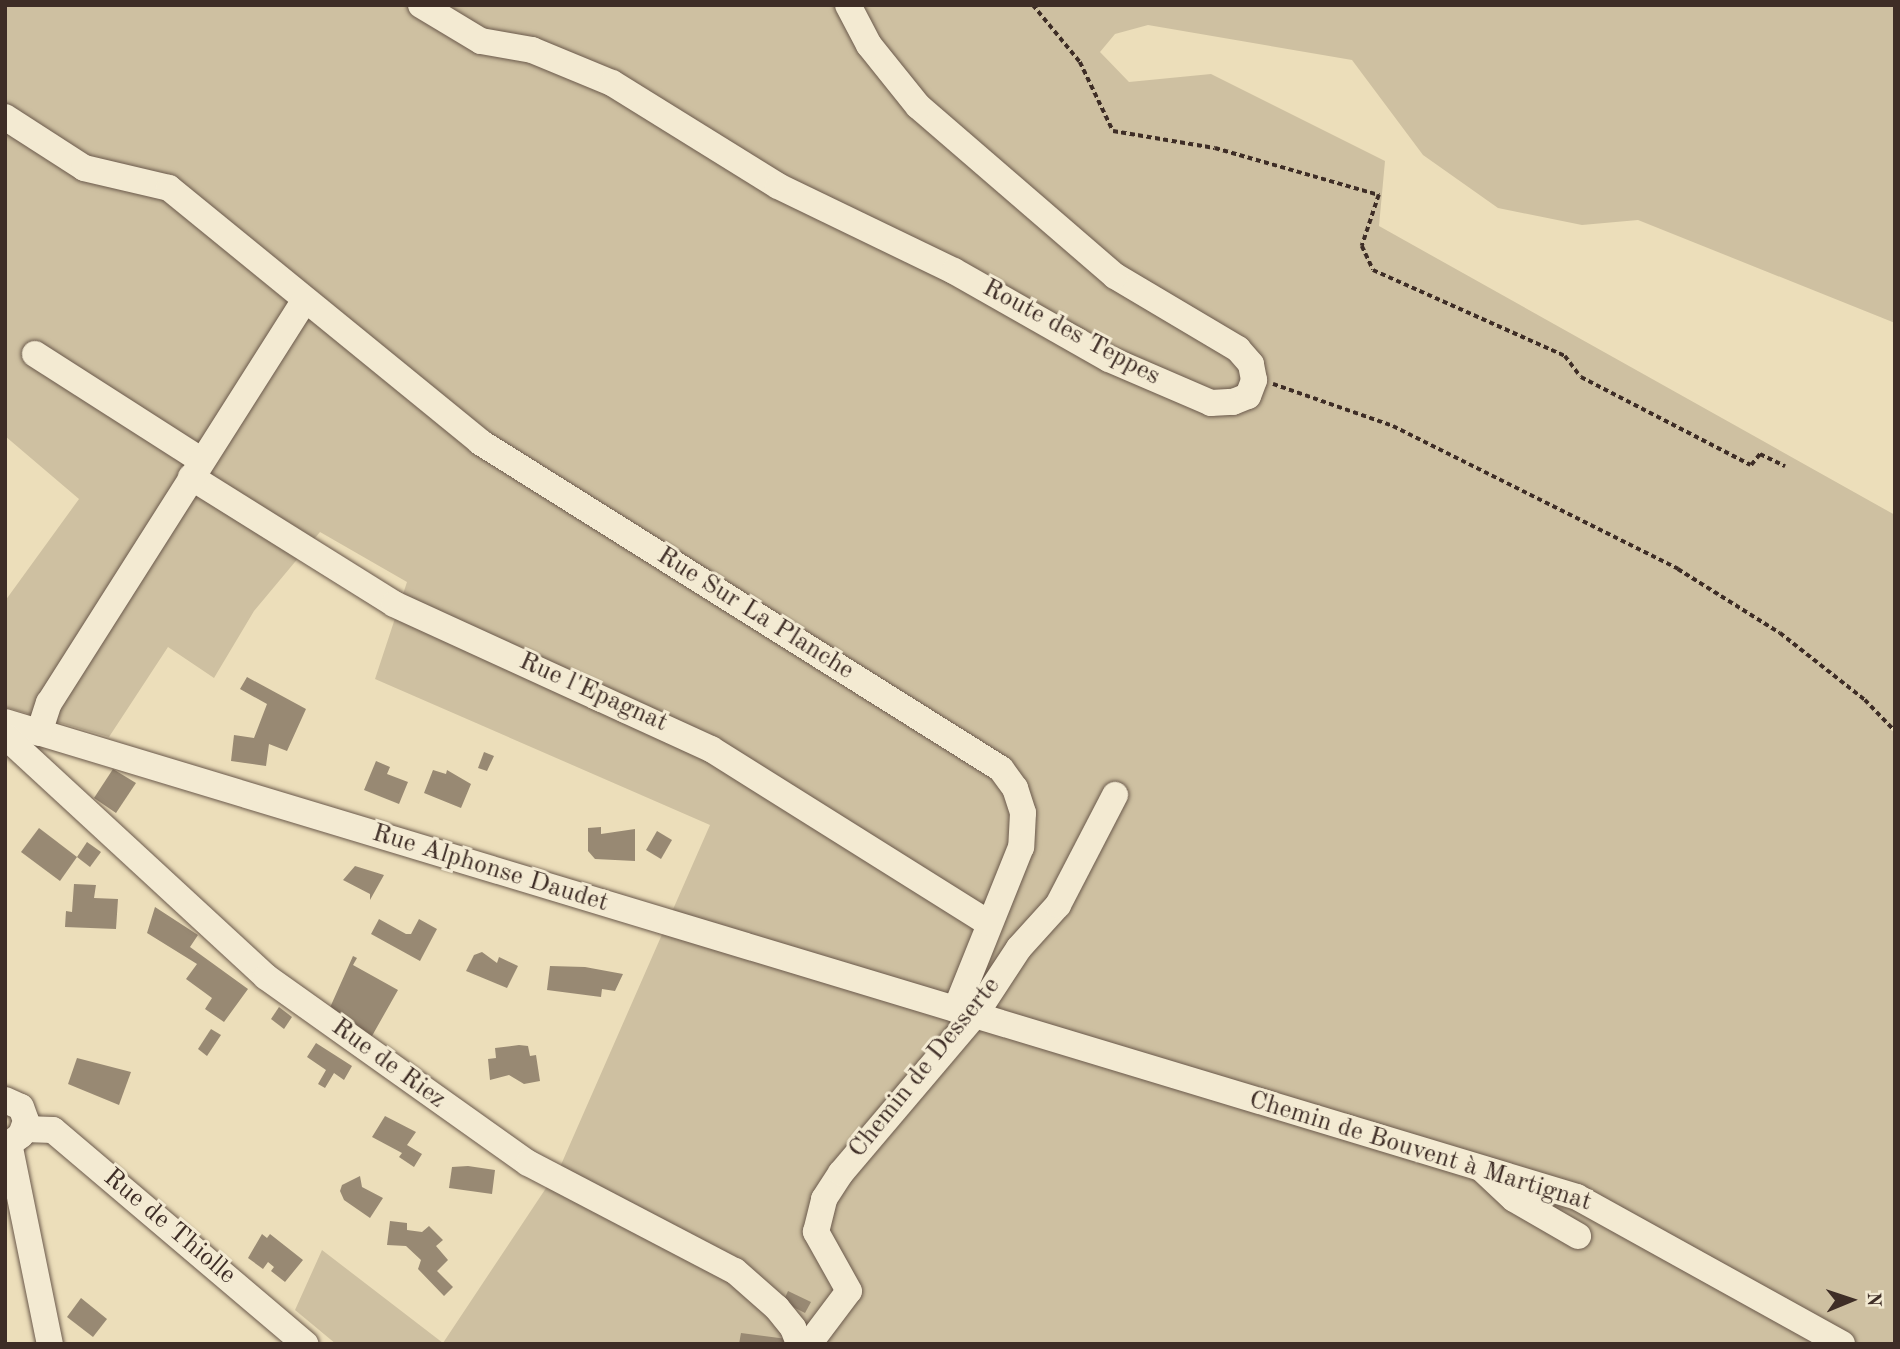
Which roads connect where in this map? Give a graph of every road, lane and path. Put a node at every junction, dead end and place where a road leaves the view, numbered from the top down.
1 (421, 5) edge
2 (848, 5) edge
3 (1033, 5) edge
4 (5, 117) edge
5 (303, 302) junction
6 (34, 354) dead end
7 (1254, 380) junction
8 (1785, 466) dead end
9 (196, 468) junction
10 (5, 722) edge
11 (1895, 731) edge
12 (39, 733) junction
13 (5, 736) edge
14 (1115, 795) dead end
15 (988, 923) junction
16 (965, 1012) junction
17 (5, 1100) edge
18 (13, 1138) edge
19 (1479, 1167) junction
20 (1578, 1236) dead end
21 (50, 1344) edge
22 (305, 1344) edge
23 (799, 1344) edge
24 (809, 1344) edge
25 (1842, 1344) edge

1 - 7 street, Route des Teppes
2 - 7 street
3 - 8 path
4 - 5 street, Rue Sur La Planche
5 - 9 street
5 - 15 street, Rue Sur La Planche
6 - 9 street, Rue l'Epagnat
7 - 11 path
9 - 12 street
9 - 15 street, Rue l'Epagnat
10 - 12 street, Rue Alphonse Daudet
12 - 16 street, Rue Alphonse Daudet
13 - 23 street, Rue de Riez
14 - 16 street, Chemin de Desserte
15 - 16 street, Rue Sur La Planche
16 - 19 street, Chemin de Bouvent à Martignat
16 - 24 street, Chemin de Desserte
17 - 18 street
18 - 21 street
18 - 22 street, Rue de Thiolle
19 - 20 street
19 - 25 street, Chemin de Bouvent à Martignat

